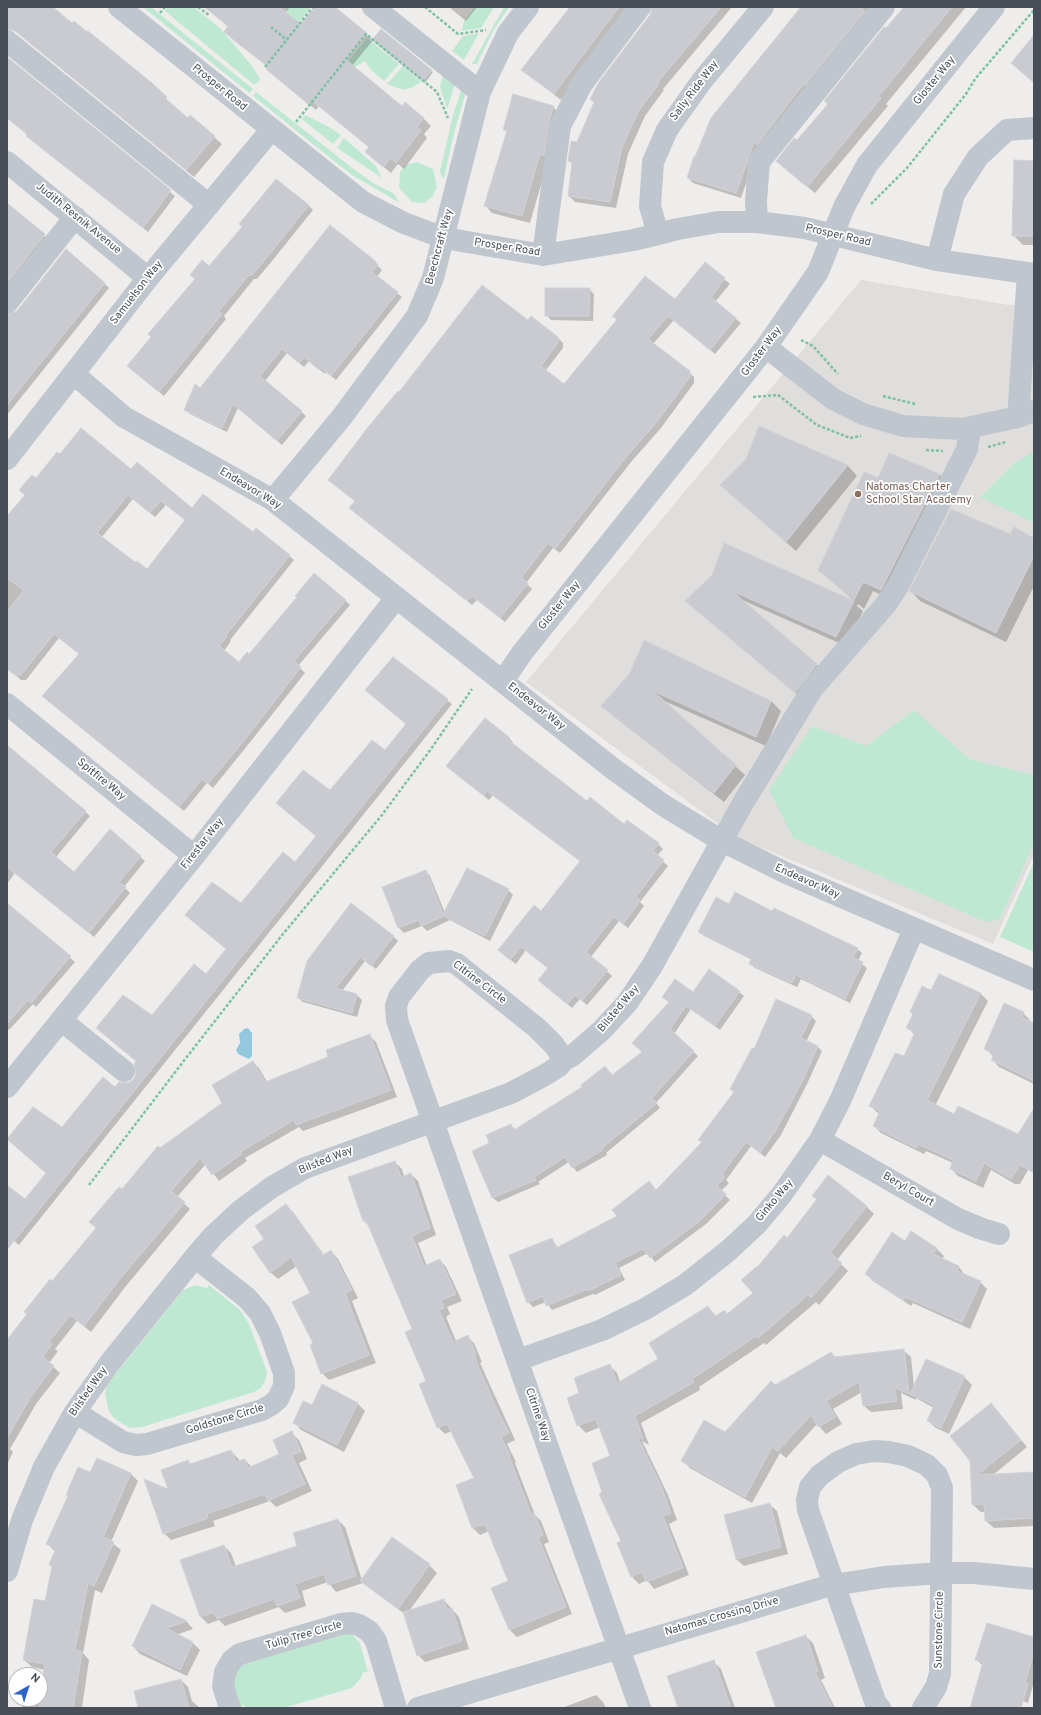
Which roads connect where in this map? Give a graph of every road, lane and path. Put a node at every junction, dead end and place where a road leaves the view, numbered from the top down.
1 (119, 7) edge
2 (165, 7) edge
3 (198, 7) edge
4 (313, 7) edge
5 (373, 7) edge
6 (424, 7) edge
7 (528, 7) edge
8 (640, 7) edge
9 (763, 7) edge
10 (884, 7) edge
11 (994, 7) edge
12 (1034, 10) edge
13 (160, 13) dead end
14 (209, 15) dead end
15 (271, 27) dead end
16 (486, 30) dead end
17 (287, 40) junction
18 (7, 41) edge
19 (265, 67) dead end
20 (480, 92) junction
21 (448, 118) dead end
22 (296, 122) dead end
23 (1034, 128) edge
24 (271, 130) junction
25 (7, 162) edge
26 (209, 205) junction
27 (868, 207) dead end
28 (75, 217) junction
29 (757, 222) junction
30 (658, 234) junction
31 (834, 235) junction
32 (444, 238) junction
33 (543, 255) junction
34 (937, 260) junction
35 (1031, 274) edge
36 (148, 278) junction
37 (7, 303) edge
38 (801, 340) dead end
39 (766, 348) junction
40 (74, 374) junction
41 (842, 380) dead end
42 (881, 396) dead end
43 (918, 404) dead end
44 (1026, 414) edge
45 (970, 428) junction
46 (7, 459) edge
47 (273, 500) junction
48 (396, 598) junction
49 (502, 681) junction
50 (472, 688) dead end
51 (7, 704) edge
52 (722, 841) junction
53 (194, 856) junction
54 (914, 929) junction
55 (1034, 980) edge
56 (62, 1020) junction
57 (564, 1060) junction
58 (124, 1070) dead end
59 (10, 1079) edge
60 (433, 1122) junction
61 (820, 1140) junction
62 (89, 1185) dead end
63 (999, 1234) dead end
64 (195, 1256) junction
65 (518, 1360) junction
66 (75, 1412) junction
67 (7, 1571) edge
68 (941, 1572) junction
69 (1034, 1579) edge
70 (836, 1586) junction
71 (619, 1648) junction
72 (230, 1708) edge
73 (396, 1708) edge
74 (418, 1708) edge
75 (640, 1708) edge
76 (880, 1708) edge
77 (923, 1708) edge

1 - 24 street, Prosper Road
2 - 13 path
3 - 14 path
4 - 17 path
5 - 20 street
6 - 16 path
7 - 20 street, Beechcraft Way
8 - 33 street
9 - 30 street, Sally Ride Way
10 - 29 street
11 - 31 street, Gloster Way
12 - 27 path
15 - 17 path
17 - 19 path
18 - 26 street
20 - 32 street, Beechcraft Way
21 - 22 path
23 - 34 street
24 - 26 street, Samuelson Way
24 - 32 street, Prosper Road
25 - 28 street, Judith Resnik Avenue
26 - 36 street, Samuelson Way
28 - 36 street, Judith Resnik Avenue
28 - 37 street
29 - 30 street, Prosper Road
29 - 31 street, Prosper Road
30 - 33 street, Prosper Road
31 - 34 street, Prosper Road
31 - 39 street, Gloster Way
32 - 33 street, Prosper Road
32 - 47 street, Beechcraft Way
34 - 35 street, Prosper Road
35 - 44 street
36 - 40 street, Samuelson Way
38 - 41 path
39 - 45 street
39 - 49 street, Gloster Way
40 - 46 street, Samuelson Way
40 - 47 street, Endeavor Way
42 - 43 path
44 - 45 street
45 - 52 street, Bilsted Way
47 - 48 street, Endeavor Way
48 - 49 street, Endeavor Way
48 - 53 street, Firestar Way
49 - 52 street, Endeavor Way
50 - 62 path
51 - 53 street, Spitfire Way
52 - 54 street, Endeavor Way
52 - 57 street, Bilsted Way
53 - 56 street, Firestar Way
54 - 55 street, Endeavor Way
54 - 61 street, Ginko Way
56 - 58 street
56 - 59 street, Firestar Way
57 - 60 street, Bilsted Way
57 - 60 street, Citrine Circle
60 - 64 street, Bilsted Way
60 - 65 street, Citrine Way
61 - 63 street, Beryl Court
61 - 65 street, Ginko Way
64 - 66 street, Bilsted Way
64 - 66 street, Goldstone Circle
65 - 71 street, Citrine Way
66 - 67 street, Bilsted Way
68 - 69 street, Natomas Crossing Drive
68 - 70 street, Natomas Crossing Drive
68 - 70 street, Sunstone Circle
68 - 77 street, Sunstone Circle
70 - 71 street, Natomas Crossing Drive
70 - 76 street
71 - 74 street, Natomas Crossing Drive
71 - 75 street, Citrine Way
72 - 73 street, Tulip Tree Circle

